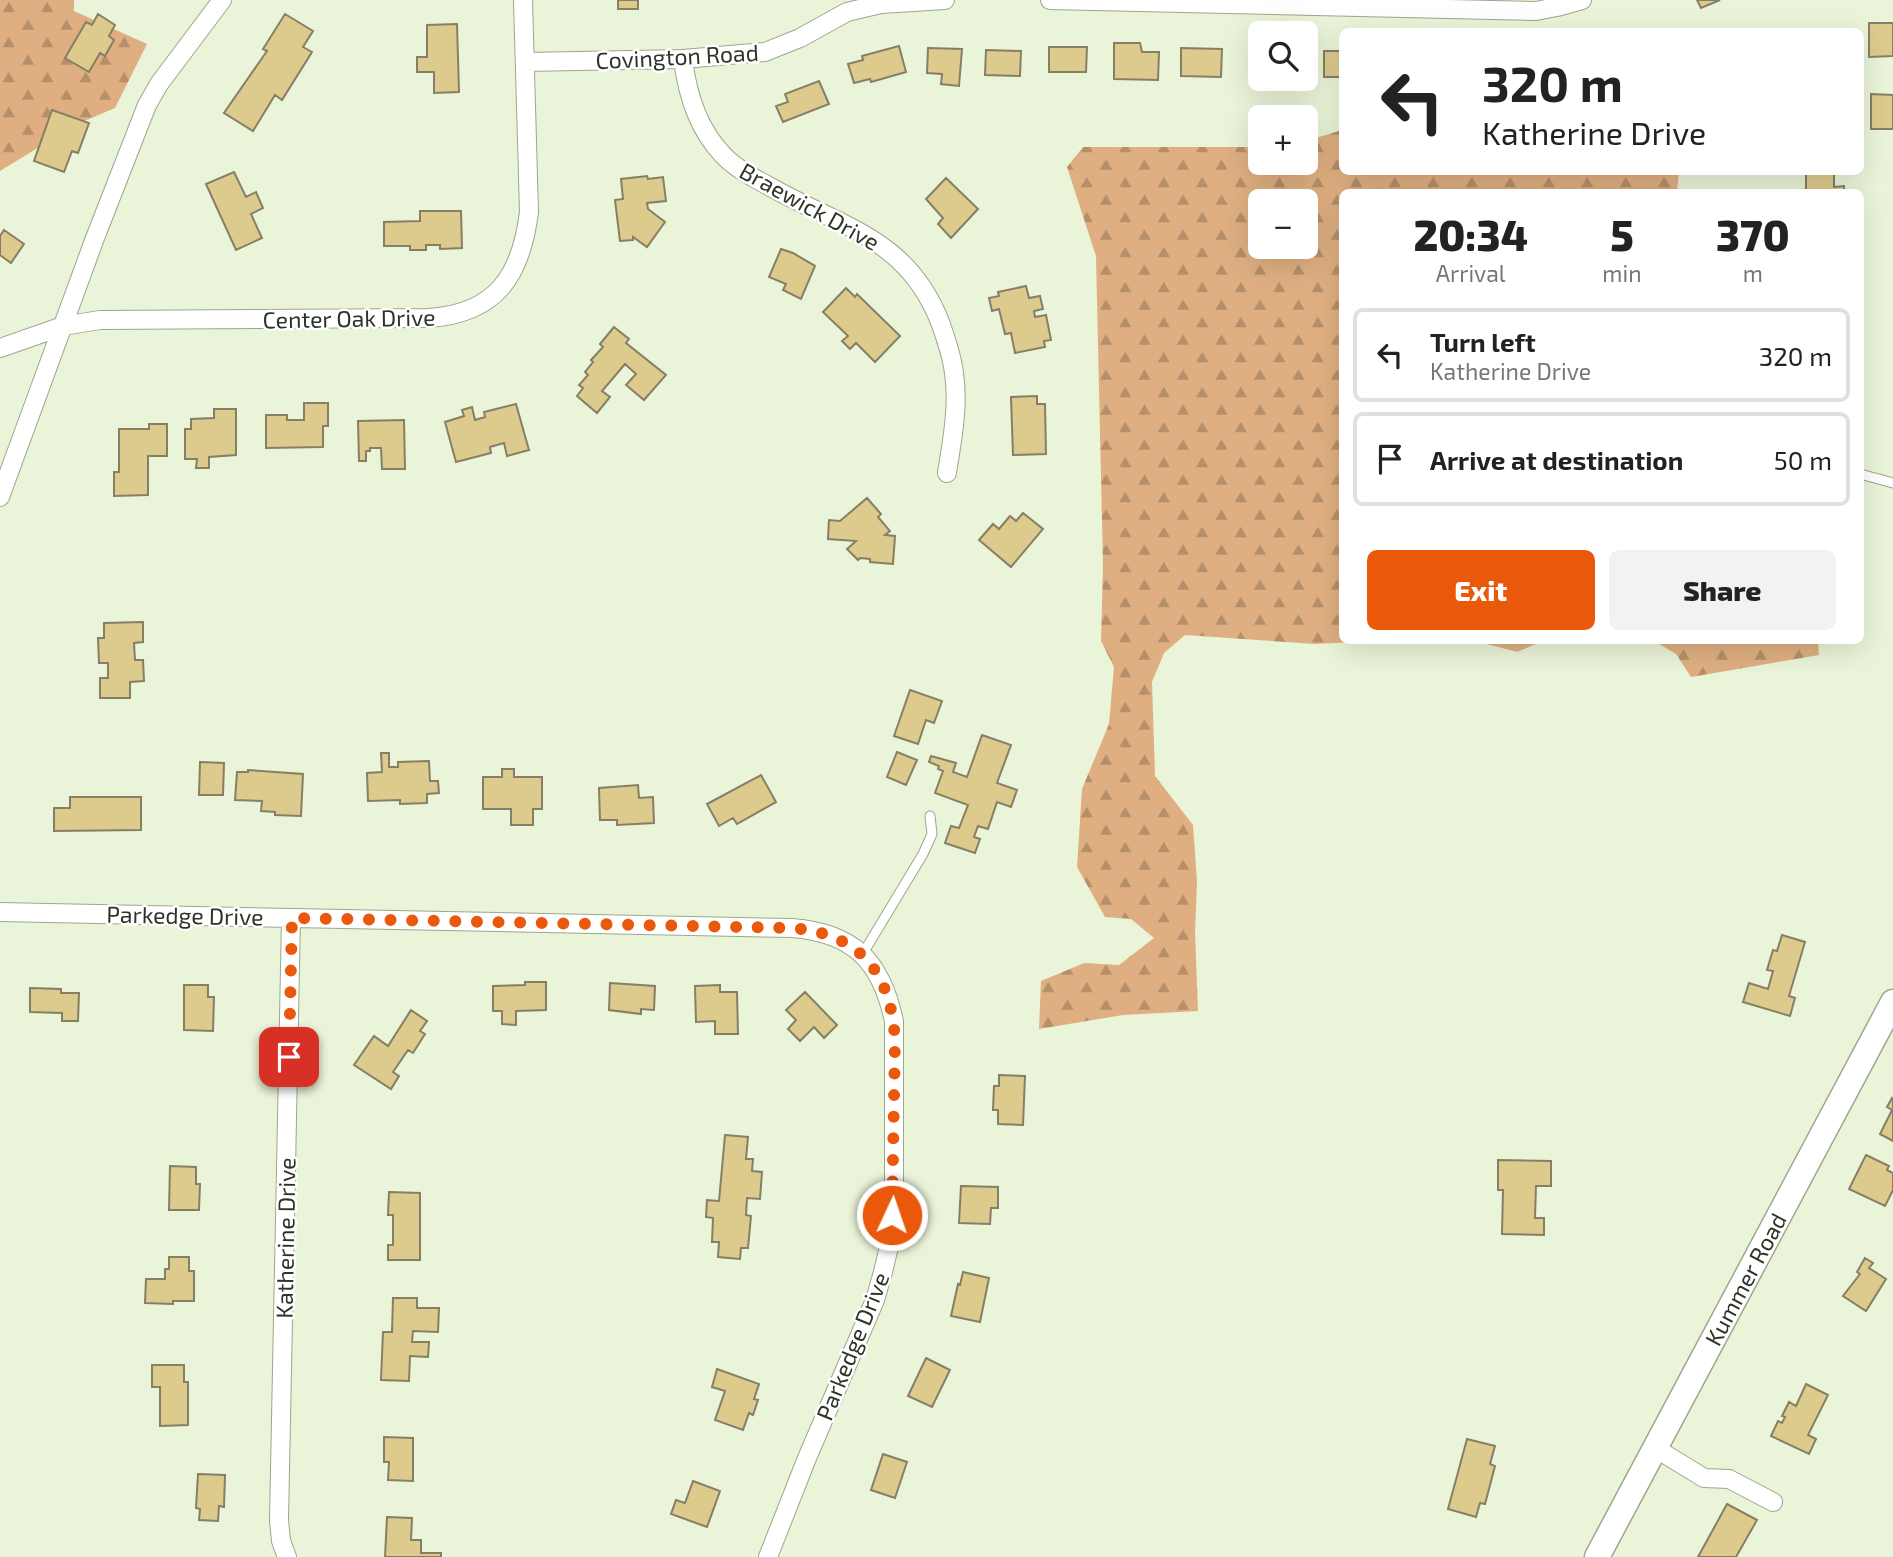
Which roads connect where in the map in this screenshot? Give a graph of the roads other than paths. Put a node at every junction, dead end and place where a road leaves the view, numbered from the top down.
1 (222, 0) edge
2 (523, 0) edge
3 (945, 0) edge
4 (1050, 0) edge
5 (1582, 0) edge
6 (683, 59) junction
7 (525, 62) junction
8 (63, 326) junction
9 (0, 348) edge
10 (947, 473) dead end
11 (1864, 475) edge
12 (1893, 483) edge
13 (0, 497) edge
14 (930, 816) dead end
15 (0, 912) edge
16 (292, 918) junction
17 (862, 955) junction
18 (1893, 1002) edge
19 (1655, 1448) junction
20 (1773, 1502) dead end
21 (287, 1557) edge
22 (768, 1557) edge
23 (1597, 1557) edge

1 - 8 street
2 - 7 street, Center Oak Drive
3 - 6 street, Covington Road
4 - 5 street
6 - 7 street, Covington Road
6 - 10 street, Braewick Drive
7 - 8 street, Center Oak Drive
8 - 9 street, Center Oak Drive
8 - 13 street
11 - 12 lane
14 - 17 lane
15 - 16 street, Parkedge Drive
16 - 17 street, Parkedge Drive
16 - 21 street, Katherine Drive
17 - 22 street, Parkedge Drive
18 - 19 street, Kummer Road
19 - 20 street
19 - 23 street, Kummer Road

